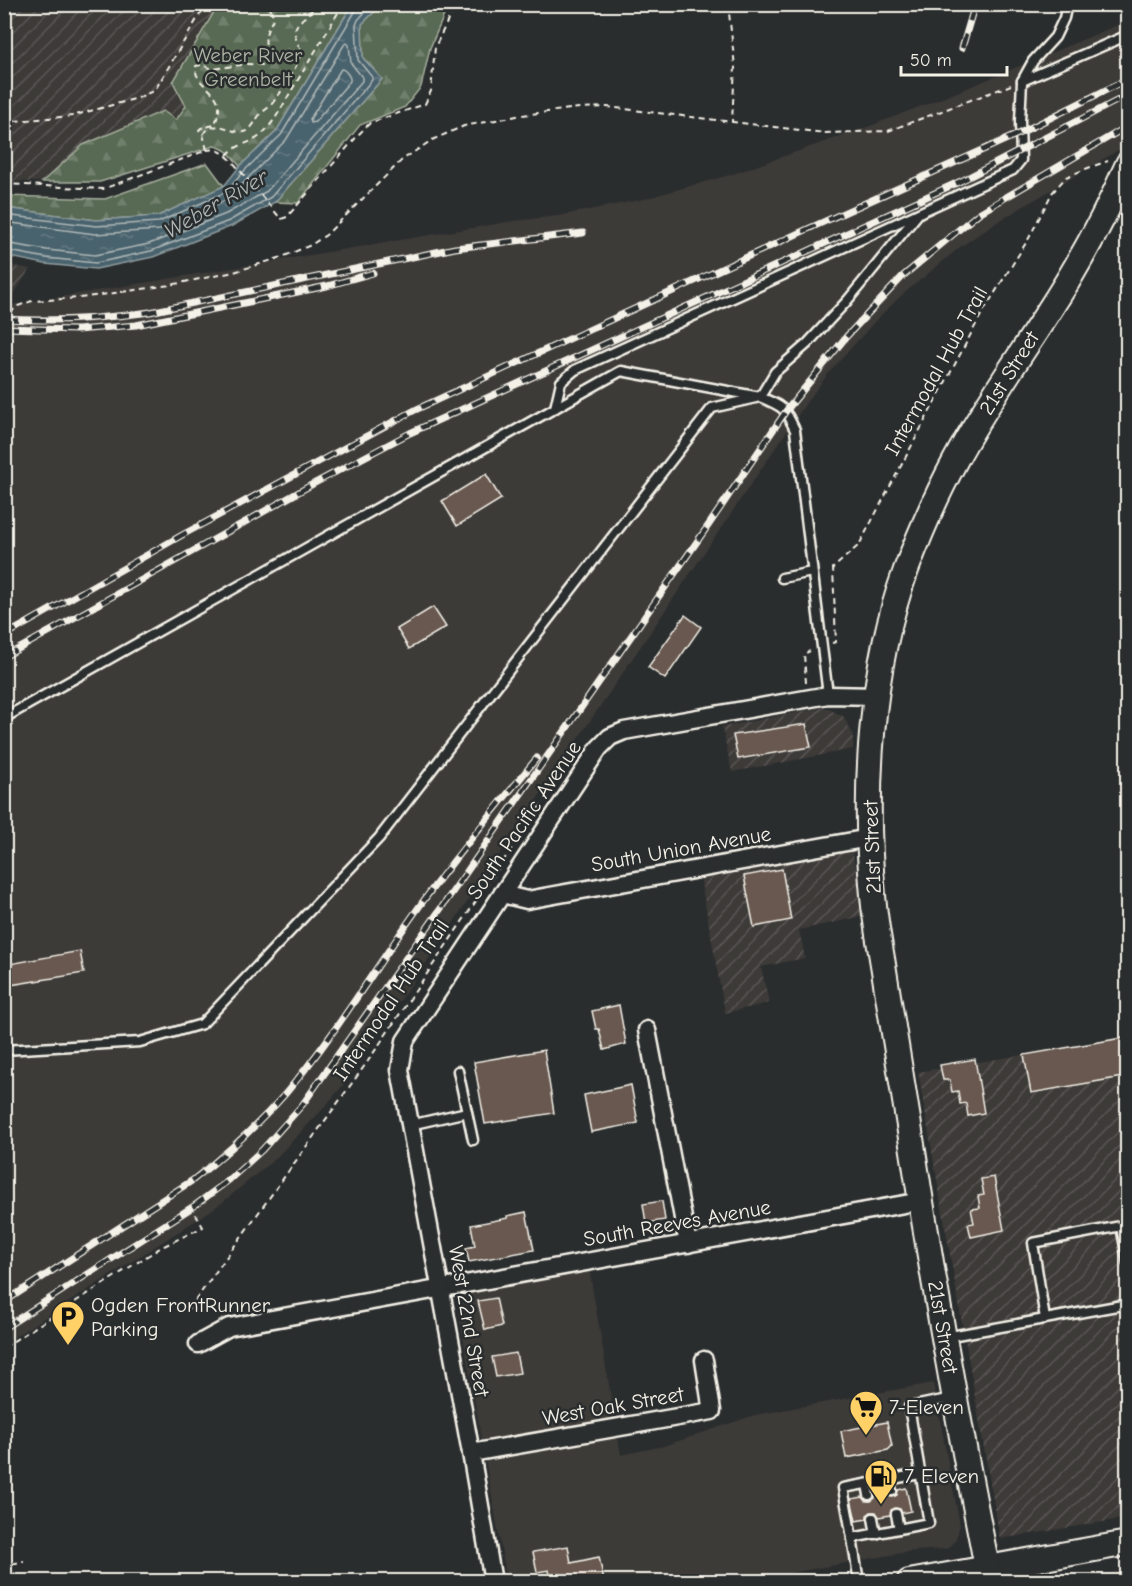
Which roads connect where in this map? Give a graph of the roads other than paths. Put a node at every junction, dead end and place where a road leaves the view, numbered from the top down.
1 (1067, 4) edge
2 (1128, 35) edge
3 (1022, 81) junction
4 (1118, 162) edge
5 (919, 213) junction
6 (760, 397) junction
7 (555, 408) junction
8 (812, 572) junction
9 (782, 578) dead end
10 (828, 695) junction
11 (877, 696) junction
12 (4, 718) edge
13 (869, 838) junction
14 (502, 894) junction
15 (647, 1030) dead end
16 (4, 1050) edge
17 (400, 1070) joint
18 (458, 1071) dead end
19 (467, 1112) junction
20 (410, 1125) junction
21 (473, 1140) dead end
22 (921, 1201) junction
23 (688, 1244) junction
24 (1128, 1263) edge
25 (440, 1287) junction
26 (1128, 1304) edge
27 (1046, 1319) junction
28 (945, 1337) junction
29 (198, 1344) dead end
30 (704, 1360) dead end
31 (956, 1397) junction
32 (471, 1454) junction
33 (920, 1474) junction
34 (890, 1479) junction
35 (867, 1484) junction
36 (891, 1491) dead end
37 (869, 1496) dead end
38 (896, 1514) dead end
39 (873, 1518) dead end
40 (899, 1529) junction
41 (876, 1534) junction
42 (852, 1538) junction
43 (1128, 1543) edge
44 (989, 1575) edge
45 (493, 1581) edge
46 (859, 1581) edge
47 (909, 1581) edge

1 - 3 lane
2 - 3 lane
3 - 5 lane
4 - 11 main road, 21st Street
5 - 6 lane
5 - 7 lane
6 - 7 lane
6 - 8 lane
6 - 16 lane
7 - 12 lane
8 - 9 lane
8 - 10 lane
10 - 11 street, South Pacific Avenue
10 - 14 street, South Pacific Avenue
11 - 13 main road, 21st Street
13 - 14 street, South Union Avenue
13 - 22 main road, 21st Street
14 - 17 street, South Pacific Avenue
15 - 23 street
17 - 20 street, West 22nd Street
18 - 19 lane
19 - 20 lane
19 - 21 lane
20 - 25 street, West 22nd Street
22 - 23 street, South Reeves Avenue
22 - 28 main road, 21st Street
23 - 25 street, South Reeves Avenue
24 - 27 lane
25 - 29 street, South Reeves Avenue
25 - 32 street, West 22nd Street
26 - 27 lane
27 - 28 lane
28 - 31 main road, 21st Street
30 - 32 street, West Oak Street
31 - 33 lane
31 - 44 main road, 21st Street
32 - 45 street, West 22nd Street
33 - 34 lane
33 - 40 lane
34 - 35 lane
34 - 36 lane
35 - 37 lane
35 - 42 lane
38 - 40 lane
39 - 41 lane
40 - 41 lane
41 - 42 lane
42 - 46 lane
43 - 44 main road
44 - 47 main road

